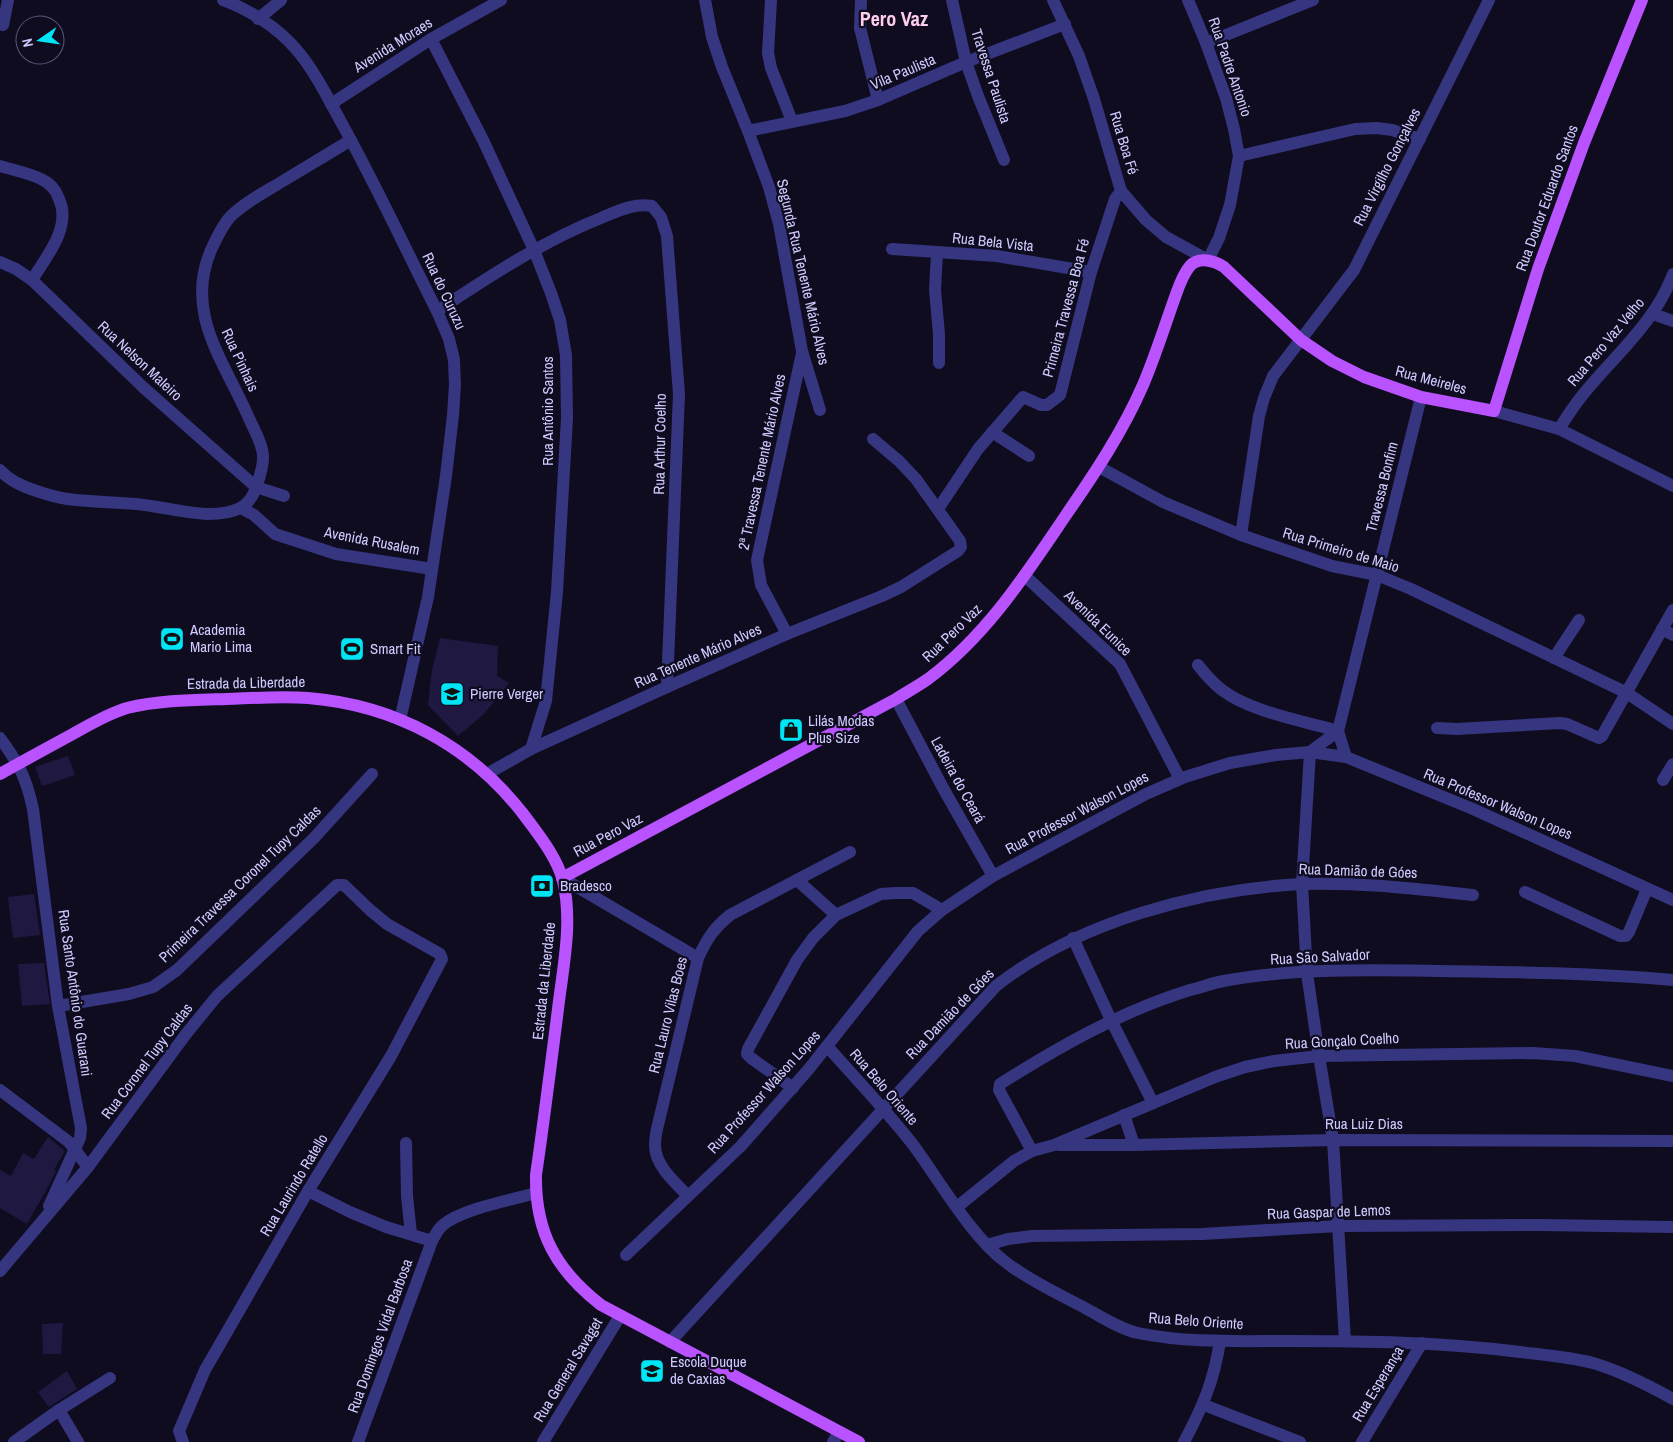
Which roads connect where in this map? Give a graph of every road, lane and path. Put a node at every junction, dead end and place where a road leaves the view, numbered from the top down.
1 (8, 0) edge
2 (223, 0) edge
3 (281, 0) edge
4 (501, 0) edge
5 (705, 0) edge
6 (772, 0) edge
7 (861, 0) edge
8 (952, 0) edge
9 (1053, 0) edge
10 (1188, 0) edge
11 (1489, 0) edge
12 (1642, 0) edge
13 (1309, 1) edge
14 (258, 18) junction
15 (1064, 24) junction
16 (3, 25) dead end
17 (431, 39) junction
18 (1206, 42) junction
19 (966, 62) junction
20 (878, 100) junction
21 (331, 104) junction
22 (792, 121) junction
23 (748, 131) junction
24 (1420, 139) junction
25 (351, 140) junction
26 (1239, 156) junction
27 (1004, 160) dead end
28 (0, 166) edge
29 (1121, 191) junction
30 (892, 249) dead end
31 (534, 250) junction
32 (937, 253) junction
33 (1208, 260) junction
34 (0, 262) edge
35 (1090, 272) junction
36 (1673, 274) edge
37 (32, 280) junction
38 (437, 311) junction
39 (1653, 314) junction
40 (1673, 321) edge
41 (1300, 340) junction
42 (802, 351) junction
43 (939, 363) dead end
44 (1422, 397) junction
45 (820, 410) dead end
46 (1494, 411) junction
47 (1559, 429) junction
48 (992, 432) junction
49 (873, 439) dead end
50 (1029, 456) dead end
51 (1099, 467) junction
52 (2, 475) edge
53 (1673, 486) edge
54 (256, 488) junction
55 (284, 496) dead end
56 (241, 508) junction
57 (938, 509) junction
58 (1241, 535) junction
59 (432, 569) junction
60 (1378, 575) junction
61 (1026, 576) junction
62 (1673, 610) edge
63 (1579, 620) dead end
64 (1667, 632) edge
65 (786, 634) junction
66 (1554, 658) junction
67 (1198, 665) dead end
68 (667, 687) junction
69 (1627, 693) junction
70 (896, 699) junction
71 (400, 720) junction
72 (1673, 724) edge
73 (1437, 728) dead end
74 (1338, 731) junction
75 (0, 738) edge
76 (531, 749) junction
77 (1310, 752) junction
78 (1346, 758) junction
79 (18, 764) junction
80 (1673, 764) edge
81 (0, 774) edge
82 (372, 774) dead end
83 (487, 774) junction
84 (1180, 779) junction
85 (1663, 780) dead end
86 (850, 852) dead end
87 (993, 876) junction
88 (562, 878) junction
89 (798, 880) junction
90 (1302, 884) junction
91 (1647, 889) junction
92 (1525, 892) dead end
93 (1473, 895) dead end
94 (1673, 900) edge
95 (942, 910) junction
96 (836, 915) junction
97 (1073, 938) junction
98 (698, 958) junction
99 (442, 959) joint
100 (1307, 973) junction
101 (1673, 980) edge
102 (58, 1006) junction
103 (1111, 1020) junction
104 (827, 1046) junction
105 (1319, 1056) junction
106 (1673, 1076) edge
107 (793, 1088) junction
108 (0, 1090) edge
109 (1153, 1103) junction
110 (884, 1109) junction
111 (1124, 1115) junction
112 (1333, 1140) junction
113 (1673, 1141) edge
114 (406, 1143) dead end
115 (1054, 1144) junction
116 (1134, 1145) junction
117 (75, 1150) junction
118 (1032, 1151) junction
119 (88, 1167) junction
120 (308, 1191) junction
121 (536, 1193) junction
122 (688, 1196) junction
123 (957, 1207) junction
124 (42, 1222) junction
125 (1338, 1226) junction
126 (1673, 1227) edge
127 (411, 1234) junction
128 (432, 1240) junction
129 (987, 1245) junction
130 (626, 1255) dead end
131 (0, 1271) edge
132 (620, 1316) junction
133 (1220, 1340) junction
134 (1345, 1341) junction
135 (670, 1342) junction
136 (1422, 1343) junction
137 (110, 1378) dead end
138 (1672, 1397) edge
139 (1204, 1405) junction
140 (59, 1410) junction
141 (181, 1437) edge
142 (836, 1437) edge
143 (14, 1442) edge
144 (78, 1442) edge
145 (358, 1442) edge
146 (543, 1442) edge
147 (859, 1442) edge
148 (1184, 1442) edge
149 (1300, 1442) edge
150 (1362, 1442) edge

1 - 16 street
2 - 14 street, Rua do Curuzu
3 - 14 street
4 - 17 street, Avenida Moraes
5 - 23 street, Segunda Rua Tenente Mário Alves
6 - 22 street
7 - 20 street
8 - 19 street, Travessa Paulista
9 - 15 street, Rua Boa Fé
10 - 18 street, Rua Padre Antonio
11 - 24 street, Rua Virgilho Gonçalves
12 - 46 main road, Rua Doutor Eduardo Santos
13 - 18 street
14 - 21 street, Rua do Curuzu
15 - 19 street, Vila Paulista
15 - 29 street, Rua Boa Fé
17 - 21 street, Avenida Moraes
17 - 31 street, Rua Antônio Santos
18 - 26 street, Rua Padre Antonio
19 - 20 street, Vila Paulista
19 - 27 street, Travessa Paulista
20 - 22 street, Vila Paulista
21 - 25 street, Rua do Curuzu
22 - 23 street, Vila Paulista
23 - 42 street, Segunda Rua Tenente Mário Alves
24 - 26 street
24 - 41 street, Rua Virgilho Gonçalves
25 - 38 street, Rua do Curuzu
25 - 54 street, Rua Pinhais
26 - 33 street, Rua Padre Antonio
28 - 37 street
29 - 33 street, Rua Boa Fé
29 - 35 street, Primeira Travessa Boa Fé
30 - 32 street, Rua Bela Vista
31 - 38 street
31 - 68 street, Rua Arthur Coelho
31 - 76 street, Rua Antônio Santos
32 - 35 street, Rua Bela Vista
32 - 43 street
33 - 41 main road, Rua Meireles
33 - 51 main road, Rua Pero Vaz
34 - 37 street, Rua Nelson Maleiro
35 - 48 street, Primeira Travessa Boa Fé
36 - 39 street, Rua Pero Vaz Velho
37 - 54 street, Rua Nelson Maleiro
38 - 59 street, Rua do Curuzu
39 - 40 street
39 - 47 street, Rua Pero Vaz Velho
41 - 44 main road, Rua Meireles
41 - 58 street, Rua Virgilho Gonçalves
42 - 45 street, Segunda Rua Tenente Mário Alves
42 - 65 street, 2ª Travessa Tenente Mário Alves
44 - 46 main road, Rua Meireles
44 - 60 street, Travessa Bonfim
46 - 47 street, Rua Meireles
47 - 53 street, Rua Meireles
48 - 50 street
48 - 57 street
49 - 57 street
51 - 58 street, Rua Primeiro de Maio
51 - 61 main road, Rua Pero Vaz
52 - 56 street
54 - 55 street
54 - 56 street, Rua Pinhais
56 - 59 street, Avenida Rusalem
57 - 65 street, Rua Tenente Mário Alves
58 - 60 street, Rua Primeiro de Maio
59 - 71 street, Rua do Curuzu
60 - 66 street, Rua Primeiro de Maio
60 - 74 street, Travessa Bonfim
61 - 70 main road, Rua Pero Vaz
61 - 84 street, Avenida Eunice
62 - 64 street
63 - 66 street
64 - 69 street
65 - 68 street, Rua Tenente Mário Alves
66 - 69 street, Rua Primeiro de Maio
67 - 74 street
68 - 76 street, Rua Tenente Mário Alves
69 - 72 street, Rua Primeiro de Maio
69 - 73 street
70 - 87 street, Ladeira do Ceará
70 - 88 main road, Rua Pero Vaz
71 - 79 main road, Estrada da Liberdade
71 - 83 main road, Estrada da Liberdade
74 - 77 street
74 - 78 street
75 - 79 street, Rua Santo Antônio do Guarani
76 - 83 street, Rua Tenente Mário Alves
77 - 78 street, Rua Professor Walson Lopes
77 - 84 street, Rua Professor Walson Lopes
77 - 90 street
78 - 91 street, Rua Professor Walson Lopes
79 - 81 main road, Estrada da Liberdade
79 - 102 street, Rua Santo Antônio do Guarani
80 - 85 street
82 - 102 street, Primeira Travessa Coronel Tupy Caldas
83 - 88 main road, Estrada da Liberdade
84 - 87 street, Rua Professor Walson Lopes
86 - 89 street, Rua Lauro Vilas Boes
87 - 95 street, Rua Professor Walson Lopes
88 - 98 street
88 - 121 main road, Estrada da Liberdade
89 - 96 street
89 - 98 street, Rua Lauro Vilas Boes
90 - 93 street, Rua Damião de Góes
90 - 97 street, Rua Damião de Góes
90 - 100 street
91 - 92 street
91 - 94 street, Rua Professor Walson Lopes
95 - 96 street
95 - 104 street, Rua Professor Walson Lopes
96 - 107 street
97 - 103 street
97 - 110 street, Rua Damião de Góes
98 - 122 street, Rua Lauro Vilas Boes
99 - 119 street, Rua Coronel Tupy Caldas
99 - 120 street, Rua Laurindo Ratello
100 - 101 street, Rua São Salvador
100 - 103 street, Rua São Salvador
100 - 105 street
102 - 117 street, Rua Santo Antônio do Guarani
103 - 109 street
103 - 118 street, Rua São Salvador
104 - 107 street, Rua Professor Walson Lopes
104 - 110 street, Rua Belo Oriente
105 - 106 street, Rua Gonçalo Coelho
105 - 109 street, Rua Gonçalo Coelho
105 - 112 street
107 - 122 street, Rua Professor Walson Lopes
108 - 117 street
109 - 111 street, Rua Gonçalo Coelho
110 - 123 street, Rua Belo Oriente
110 - 135 street, Rua Damião de Góes
111 - 115 street, Rua Gonçalo Coelho
111 - 116 street
112 - 113 street, Rua Luiz Dias
112 - 116 street, Rua Luiz Dias
112 - 125 street
114 - 127 street
115 - 116 street, Rua Luiz Dias
115 - 118 street, Rua Gonçalo Coelho
117 - 119 street
117 - 124 street, Rua Santo Antônio do Guarani
118 - 123 street, Rua Gonçalo Coelho
119 - 124 street, Rua Coronel Tupy Caldas
120 - 127 street
120 - 141 street, Rua Laurindo Ratello
121 - 128 street
121 - 132 main road, Estrada da Liberdade
122 - 130 street, Rua Professor Walson Lopes
123 - 129 street, Rua Belo Oriente
124 - 131 street, Rua Coronel Tupy Caldas
125 - 126 street, Rua Gaspar de Lemos
125 - 129 street, Rua Gaspar de Lemos
125 - 134 street
127 - 128 street
128 - 145 street, Rua Domingos Vidal Barbosa
129 - 133 street, Rua Belo Oriente
132 - 135 main road, Estrada da Liberdade
132 - 146 street, Rua General Savaget
133 - 134 street, Rua Belo Oriente
133 - 139 street
134 - 136 street, Rua Belo Oriente
135 - 142 main road, Estrada da Liberdade
136 - 138 street, Rua Belo Oriente
136 - 150 street, Rua Esperança
137 - 140 street
139 - 148 street
139 - 149 street
140 - 143 street
140 - 144 street
142 - 147 main road, Estrada da Liberdade

